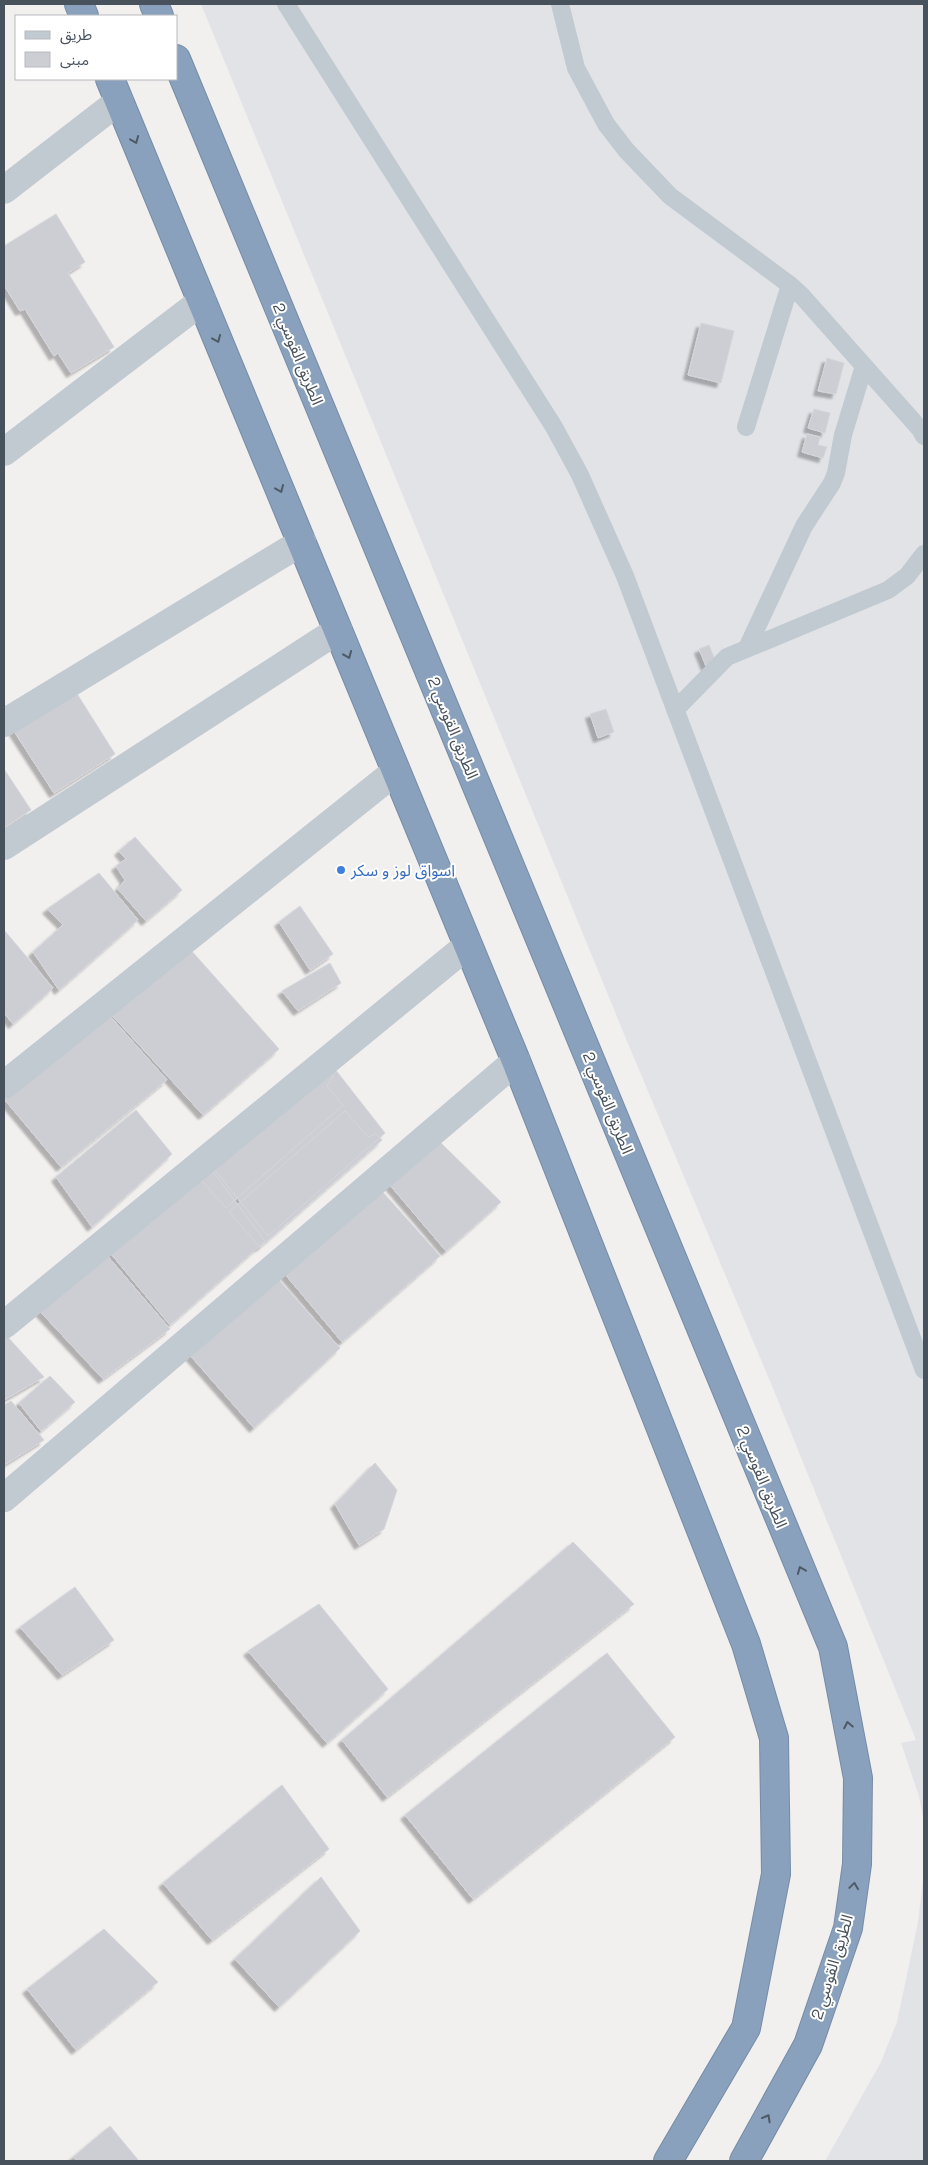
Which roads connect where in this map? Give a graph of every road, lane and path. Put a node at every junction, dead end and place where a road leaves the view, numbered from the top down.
1 (287, 4) edge
2 (560, 4) edge
3 (178, 64) edge
4 (114, 90) edge
5 (4, 190) edge
6 (790, 285) junction
7 (202, 301) junction
8 (864, 366) junction
9 (746, 427) dead end
10 (924, 436) edge
11 (4, 452) edge
12 (302, 542) junction
13 (924, 554) edge
14 (338, 630) junction
15 (747, 648) junction
16 (675, 710) junction
17 (4, 723) edge
18 (396, 771) junction
19 (4, 846) edge
20 (468, 944) junction
21 (516, 1061) junction
22 (4, 1085) edge
23 (4, 1325) edge
24 (924, 1370) edge
25 (4, 1498) edge
26 (668, 2161) edge
27 (744, 2161) edge

1 - 16 lane
2 - 6 lane
27 -> 3 highway, الطريق القوسي 2
4 - 5 street
4 -> 7 highway
6 - 8 lane
6 - 9 lane
7 - 11 street
7 -> 12 highway
8 - 10 lane
8 - 15 lane
12 - 14 highway
12 - 17 street
13 - 15 lane
14 -> 18 highway
14 - 19 street
15 - 16 lane
16 - 24 lane
18 - 20 highway
18 - 22 street
20 - 21 highway
20 - 23 street
21 - 25 street
21 - 26 highway

